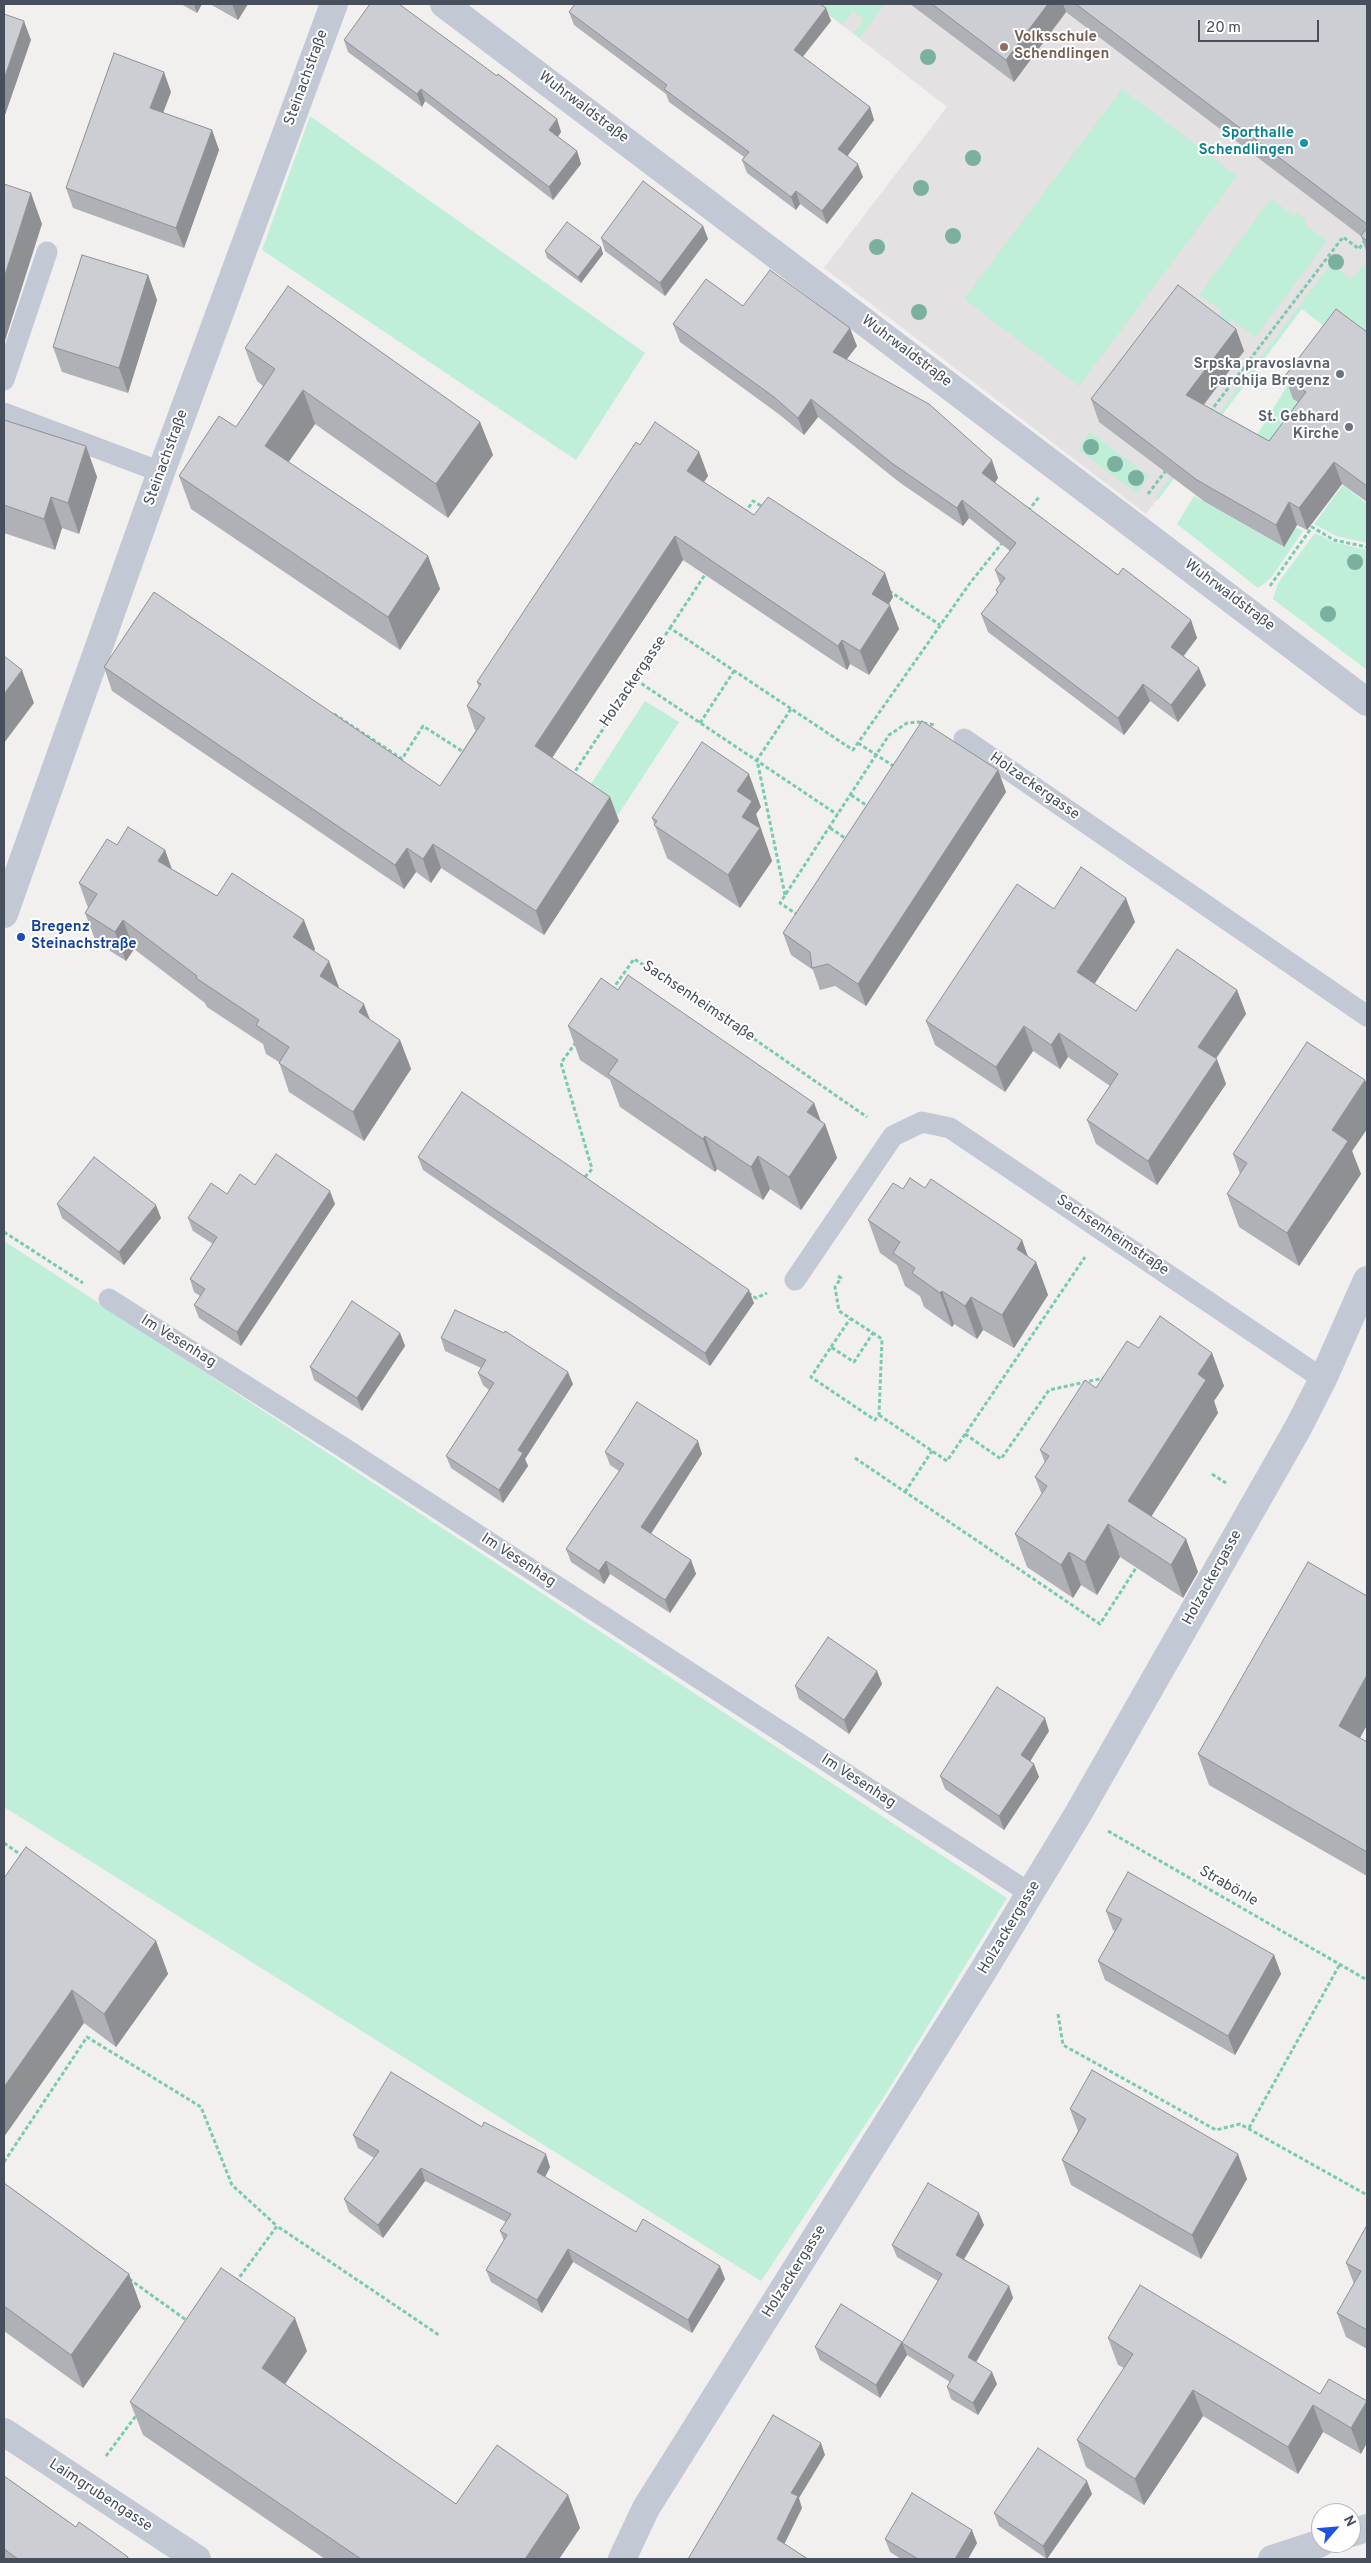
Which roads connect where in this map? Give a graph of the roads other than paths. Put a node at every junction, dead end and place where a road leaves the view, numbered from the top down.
1 (334, 4) edge
2 (444, 4) edge
3 (47, 252) dead end
4 (4, 380) edge
5 (4, 413) edge
6 (161, 472) junction
7 (1367, 702) edge
8 (964, 739) road end
9 (4, 914) edge
10 (1367, 1016) edge
11 (795, 1280) road end
12 (1367, 1280) edge
13 (109, 1299) road end
14 (1323, 1379) junction
15 (1031, 1894) junction
16 (4, 2432) edge
17 (1311, 2546) edge
18 (196, 2559) edge
19 (622, 2559) edge
20 (1272, 2559) edge

1 - 6 street, Steinachstraße
2 - 7 street, Wuhrwaldstraße
3 - 4 lane
5 - 6 lane
6 - 9 street, Steinachstraße
8 - 10 lane, Holzackergasse
11 - 14 lane, Sachsenheimstraße
12 - 14 street, Holzackergasse
13 - 15 lane, Im Vesenhag
14 - 15 street, Holzackergasse
15 - 19 street, Holzackergasse
16 - 18 street, Laimgrubengasse
17 - 20 street

